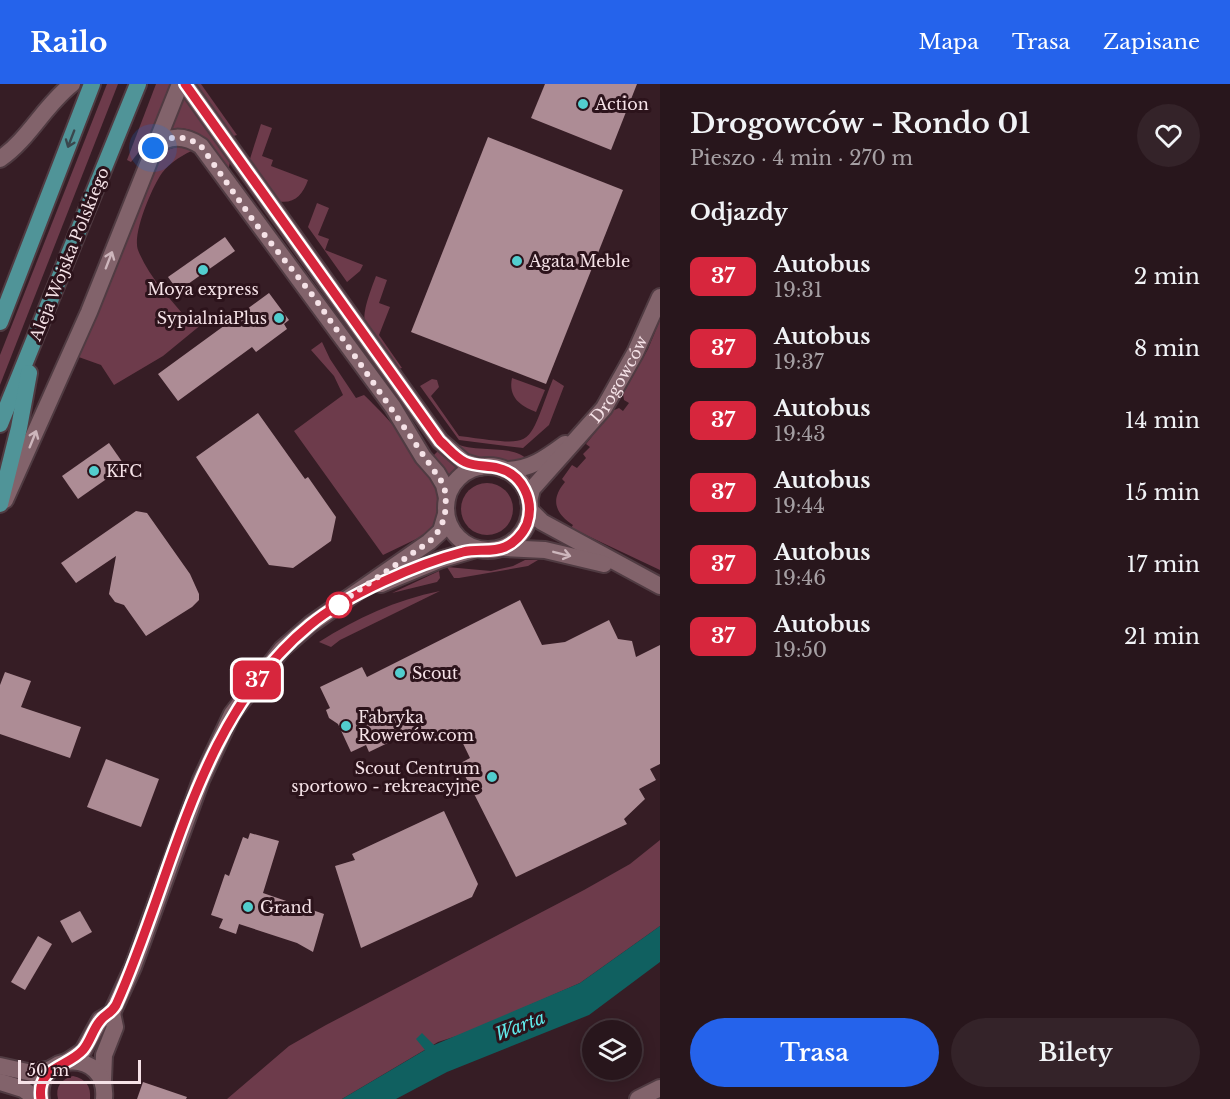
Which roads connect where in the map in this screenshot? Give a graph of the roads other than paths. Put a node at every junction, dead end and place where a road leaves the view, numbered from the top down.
1 (72, 84) edge
2 (92, 84) edge
3 (138, 84) edge
4 (180, 84) edge
5 (185, 84) edge
6 (153, 148) junction
7 (0, 159) edge
8 (660, 297) edge
9 (0, 322) edge
10 (35, 337) junction
11 (0, 424) edge
12 (588, 428) junction
13 (480, 467) junction
14 (505, 470) junction
15 (0, 504) edge
16 (529, 505) junction
17 (446, 506) junction
18 (0, 511) edge
19 (504, 548) junction
20 (476, 549) junction
21 (622, 568) junction
22 (660, 586) edge
23 (350, 597) junction
24 (112, 1013) junction
25 (68, 1061) junction
26 (0, 1066) edge
27 (51, 1069) junction
28 (103, 1080) junction
29 (0, 1082) edge
30 (660, 1089) edge
31 (39, 1099) edge
32 (104, 1099) edge
33 (638, 1099) edge

1 - 7 street
2 -> 9 main road
3 - 10 main road, Aleja Wojska Polskiego
4 - 6 street
5 - 13 street
6 - 17 street
18 -> 6 street
8 - 12 street, Drogowców
10 - 11 main road, Aleja Wojska Polskiego
10 - 15 main road
12 - 14 street, Drogowców
12 - 16 street, Drogowców
13 - 14 street
13 - 17 street
14 - 16 street
16 - 19 street
16 - 21 street
17 - 20 street
17 - 23 street
19 - 20 street
19 -> 21 street
20 - 23 street
21 - 22 street
23 - 24 street
24 - 25 street
24 - 28 street
25 - 27 street
25 - 28 street
26 - 27 street
27 - 31 street
28 - 32 street
29 - 31 street
30 - 33 street

